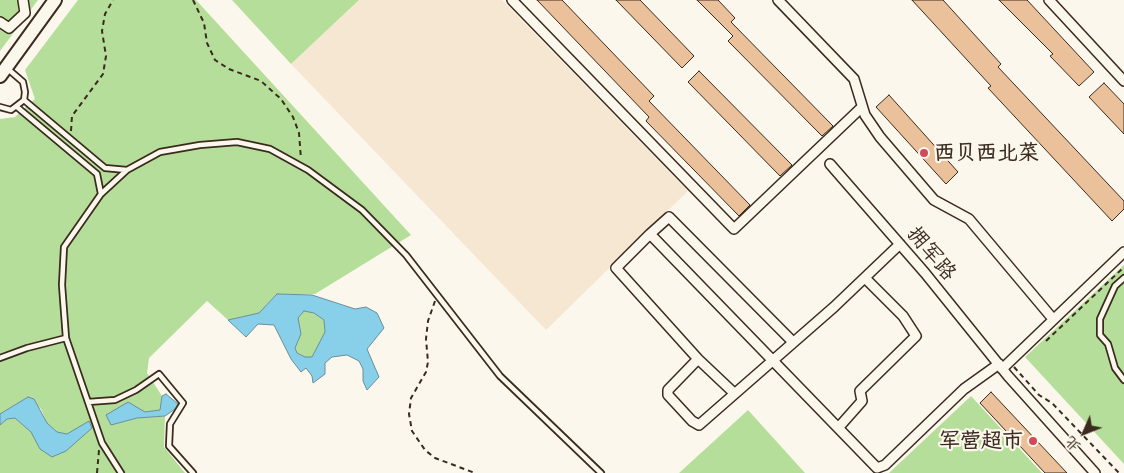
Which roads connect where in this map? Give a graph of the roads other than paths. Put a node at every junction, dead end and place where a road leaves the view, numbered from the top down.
1 (24, 0) edge
2 (55, 0) edge
3 (512, 0) edge
4 (778, 0) edge
5 (1049, 0) edge
6 (0, 22) edge
7 (3, 72) edge
8 (1124, 81) edge
9 (24, 100) junction
10 (0, 107) edge
11 (17, 107) junction
12 (862, 107) junction
13 (830, 164) dead end
14 (127, 170) junction
15 (101, 194) junction
16 (650, 234) junction
17 (900, 244) junction
18 (1124, 252) edge
19 (865, 278) junction
20 (1124, 278) edge
21 (1053, 319) junction
22 (66, 338) junction
23 (792, 342) junction
24 (0, 358) edge
25 (698, 359) junction
26 (773, 361) junction
27 (1003, 369) junction
28 (1124, 380) edge
29 (734, 393) junction
30 (88, 402) dead end
31 (839, 427) junction
32 (121, 473) edge
33 (193, 473) edge
34 (601, 473) edge
35 (1095, 473) edge

1 - 6 street
2 - 7 street
3 - 12 street
4 - 12 street
5 - 8 street
7 - 9 lane
9 - 11 lane
9 - 14 lane
10 - 11 lane
11 - 15 lane
12 - 21 street
13 - 17 street, 拥军路
14 - 15 lane
14 - 34 lane
15 - 22 lane
16 - 23 street
16 - 25 street
16 - 26 street
17 - 19 street
17 - 27 street, 拥军路
18 - 21 street
19 - 23 street
19 - 31 street
20 - 28 lane
21 - 27 street
22 - 24 lane
22 - 32 lane
23 - 26 street
25 - 29 street
25 - 29 street
26 - 29 street
26 - 31 street
27 - 31 street
27 - 35 street, 拥军路
30 - 33 lane

